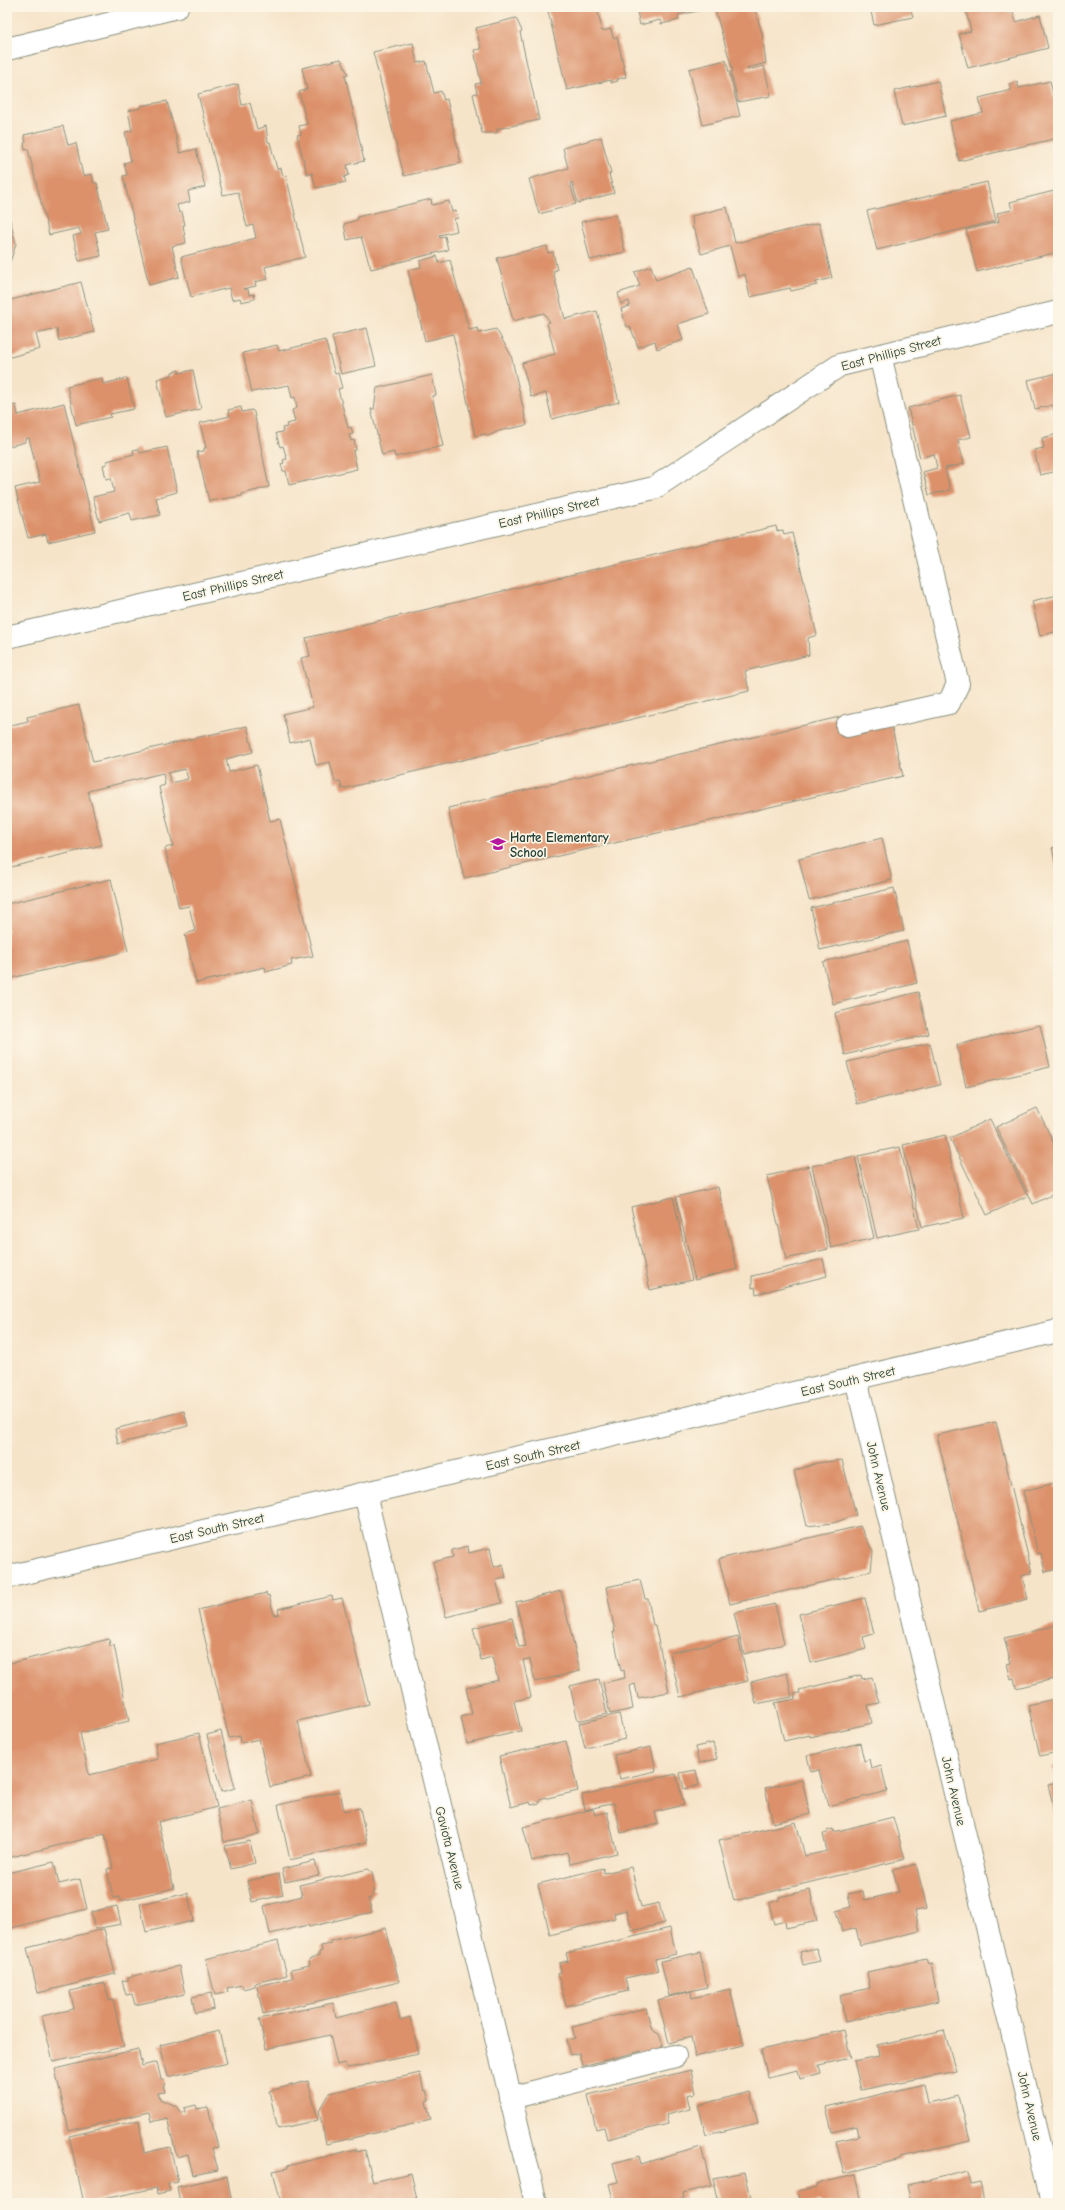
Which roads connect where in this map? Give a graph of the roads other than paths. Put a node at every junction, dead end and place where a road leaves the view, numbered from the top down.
1 (177, 7) edge
2 (7, 49) edge
3 (1058, 312) edge
4 (880, 355) junction
5 (7, 637) edge
6 (847, 726) dead end
7 (1058, 1331) edge
8 (856, 1379) junction
9 (365, 1494) junction
10 (7, 1577) edge
11 (675, 2056) dead end
12 (510, 2098) junction
13 (536, 2203) edge
14 (1053, 2203) edge

1 - 2 street
3 - 4 street, East Phillips Street
4 - 5 street, East Phillips Street
4 - 6 street
7 - 8 street, East South Street
8 - 9 street, East South Street
8 - 14 street, John Avenue
9 - 10 street, East South Street
9 - 12 street, Gaviota Avenue
11 - 12 street
12 - 13 street, Gaviota Avenue

